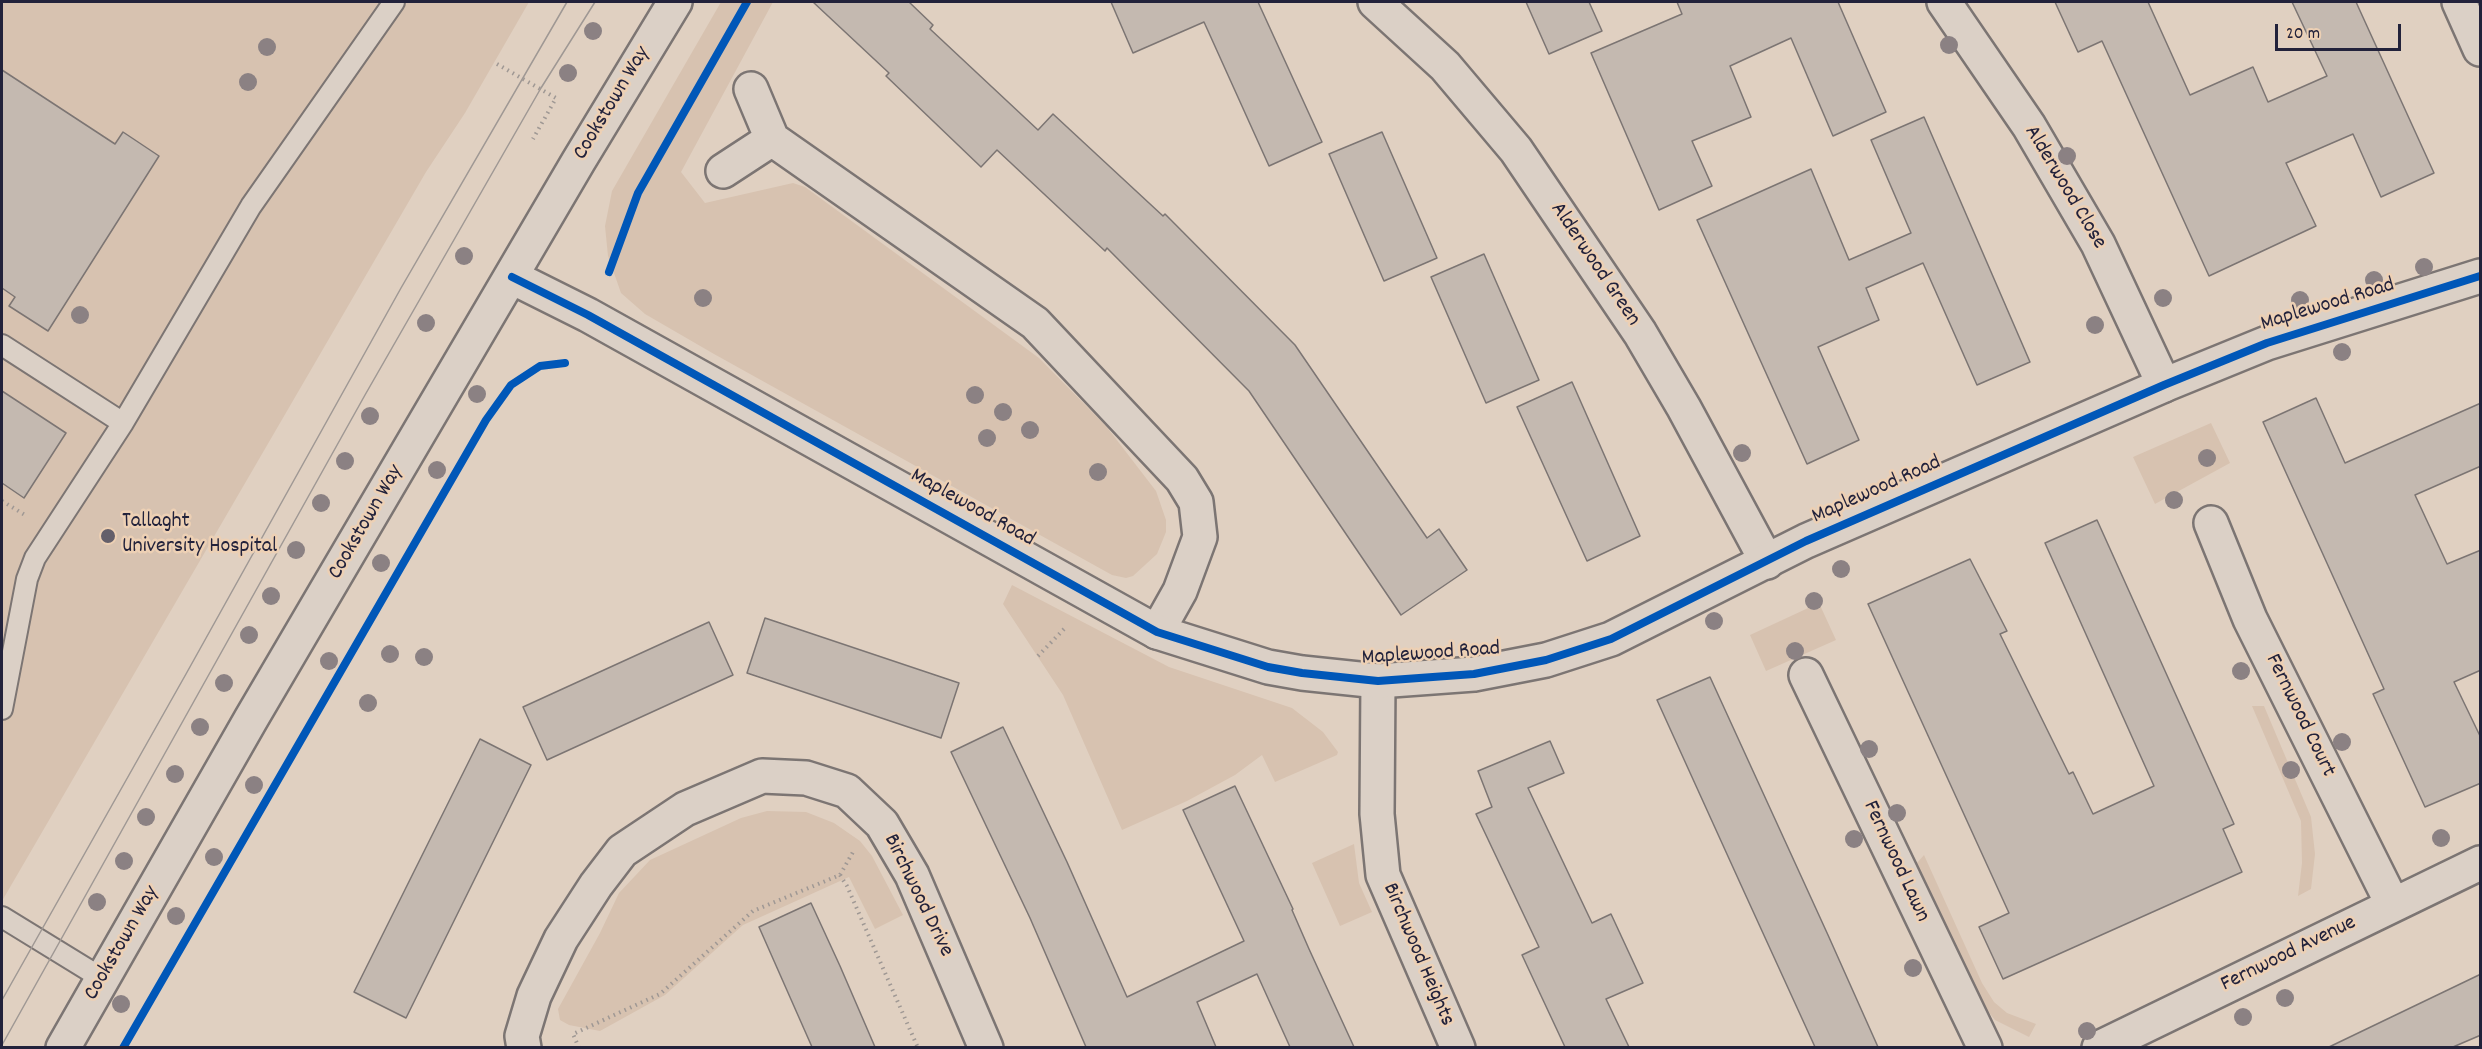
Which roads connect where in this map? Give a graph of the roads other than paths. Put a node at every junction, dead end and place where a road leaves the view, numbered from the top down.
1 (394, 2) edge
2 (675, 2) edge
3 (1375, 2) edge
4 (1944, 2) edge
5 (2459, 2) edge
6 (2481, 49) edge
7 (751, 89) dead end
8 (772, 139) junction
9 (723, 171) dead end
10 (2481, 276) edge
11 (512, 277) junction
12 (2, 345) edge
13 (2164, 385) junction
14 (123, 423) junction
15 (2211, 523) dead end
16 (1767, 562) junction
17 (1157, 632) junction
18 (1806, 675) dead end
19 (1378, 681) junction
20 (2, 709) edge
21 (2481, 863) edge
22 (2393, 905) junction
23 (2, 917) edge
24 (103, 979) junction
25 (63, 1047) edge
26 (524, 1047) edge
27 (986, 1047) edge
28 (1458, 1047) edge
29 (1984, 1047) edge
30 (2098, 1047) edge

1 - 14 lane
2 - 11 street, Cookstown Way
3 - 16 street, Alderwood Green
4 - 13 street, Alderwood Close
5 - 6 street
7 - 8 street
8 - 9 street
8 - 17 street
10 - 13 street, Maplewood Road
11 - 17 street, Maplewood Road
11 - 24 street, Cookstown Way
12 - 14 lane
13 - 16 street, Maplewood Road
14 - 20 lane
15 - 22 street, Fernwood Court
16 - 19 street, Maplewood Road
17 - 19 street, Maplewood Road
18 - 29 street, Fernwood Lawn
19 - 28 street, Birchwood Heights
21 - 22 street, Fernwood Avenue
22 - 30 street, Fernwood Avenue
23 - 24 lane
24 - 25 street, Cookstown Way
26 - 27 street, Birchwood Drive

